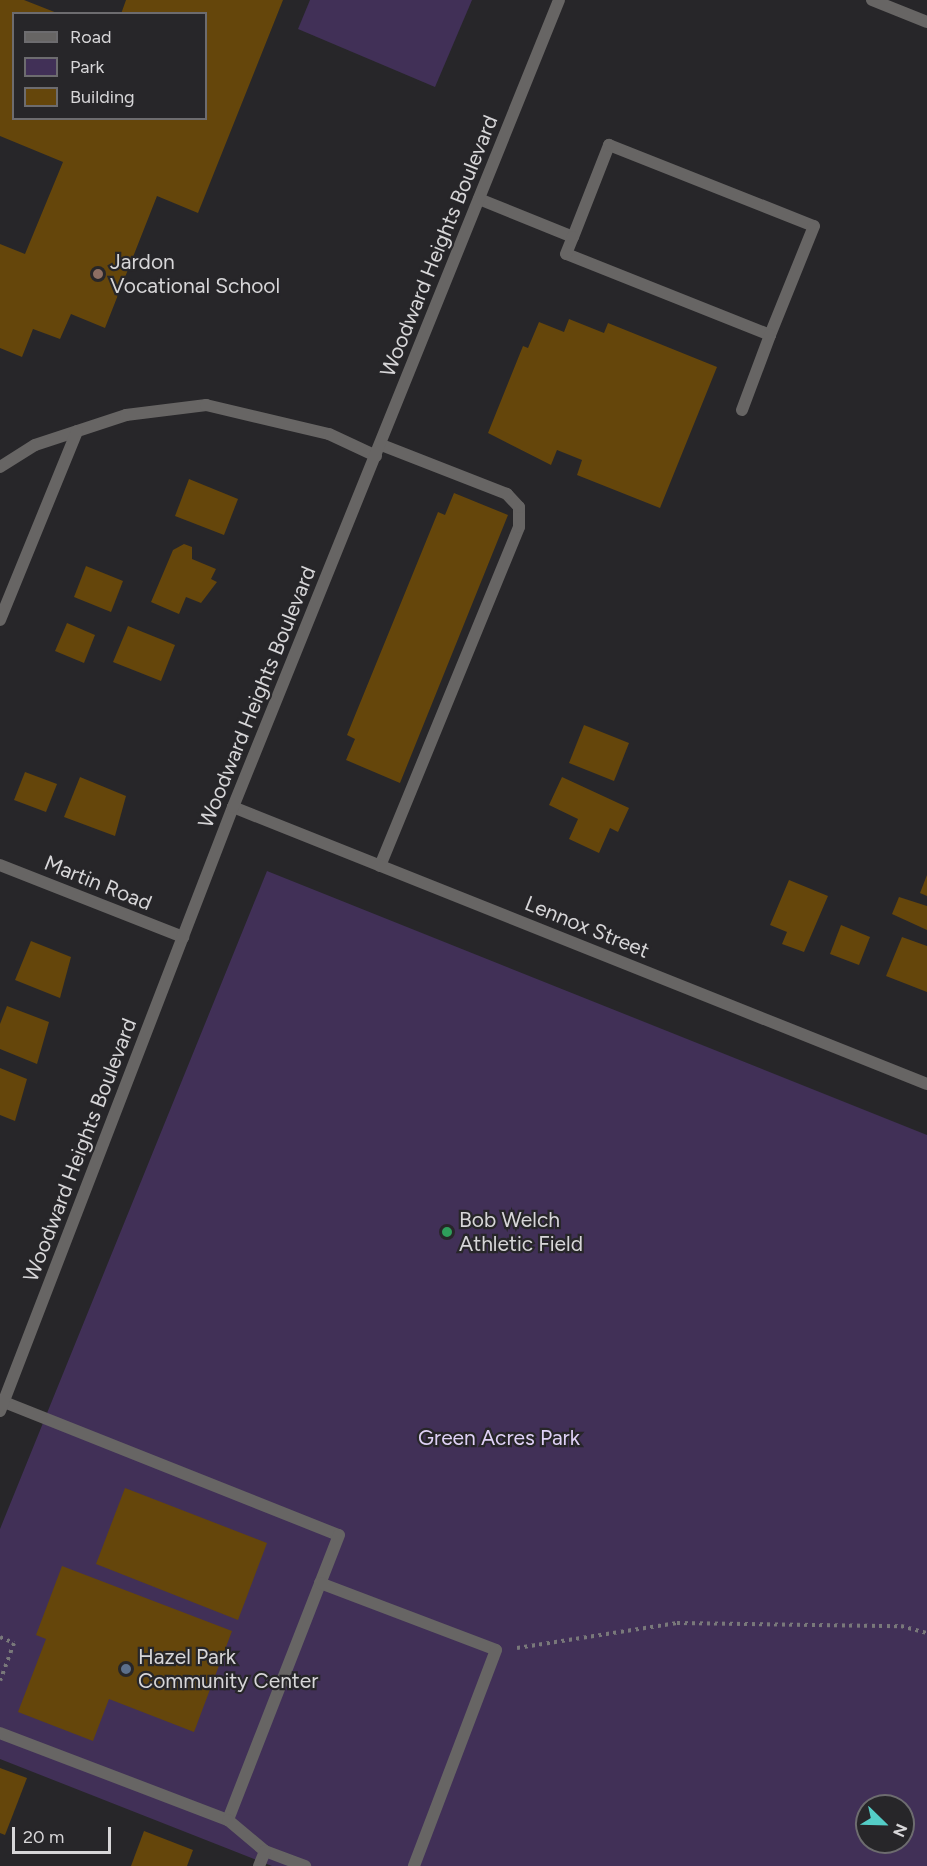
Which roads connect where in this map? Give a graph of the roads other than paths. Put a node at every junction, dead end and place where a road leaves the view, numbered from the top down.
1 (559, 0) edge
2 (873, 0) edge
3 (927, 22) edge
4 (479, 199) junction
5 (573, 237) junction
6 (770, 335) junction
7 (742, 410) dead end
8 (77, 431) junction
9 (378, 450) junction
10 (0, 467) edge
11 (0, 620) edge
12 (233, 807) junction
13 (0, 865) edge
14 (380, 866) junction
15 (183, 937) junction
16 (927, 1084) edge
17 (2, 1407) edge
18 (320, 1584) junction
19 (0, 1733) edge
20 (228, 1820) junction
21 (265, 1851) junction
22 (258, 1866) edge
23 (306, 1866) edge
24 (414, 1866) edge

1 - 4 street, Woodward Heights Boulevard
2 - 3 street
4 - 5 street
4 - 9 street, Woodward Heights Boulevard
5 - 6 street
5 - 6 street
6 - 7 street
8 - 9 street
8 - 10 street
8 - 11 street
9 - 12 street, Woodward Heights Boulevard
9 - 14 street
12 - 14 street, Lennox Street
12 - 15 street, Woodward Heights Boulevard
13 - 15 street, Martin Road
14 - 16 street, Lennox Street
15 - 17 street, Woodward Heights Boulevard
17 - 18 street
18 - 20 street
18 - 24 street
19 - 20 street
20 - 21 street
21 - 22 street
21 - 23 street

